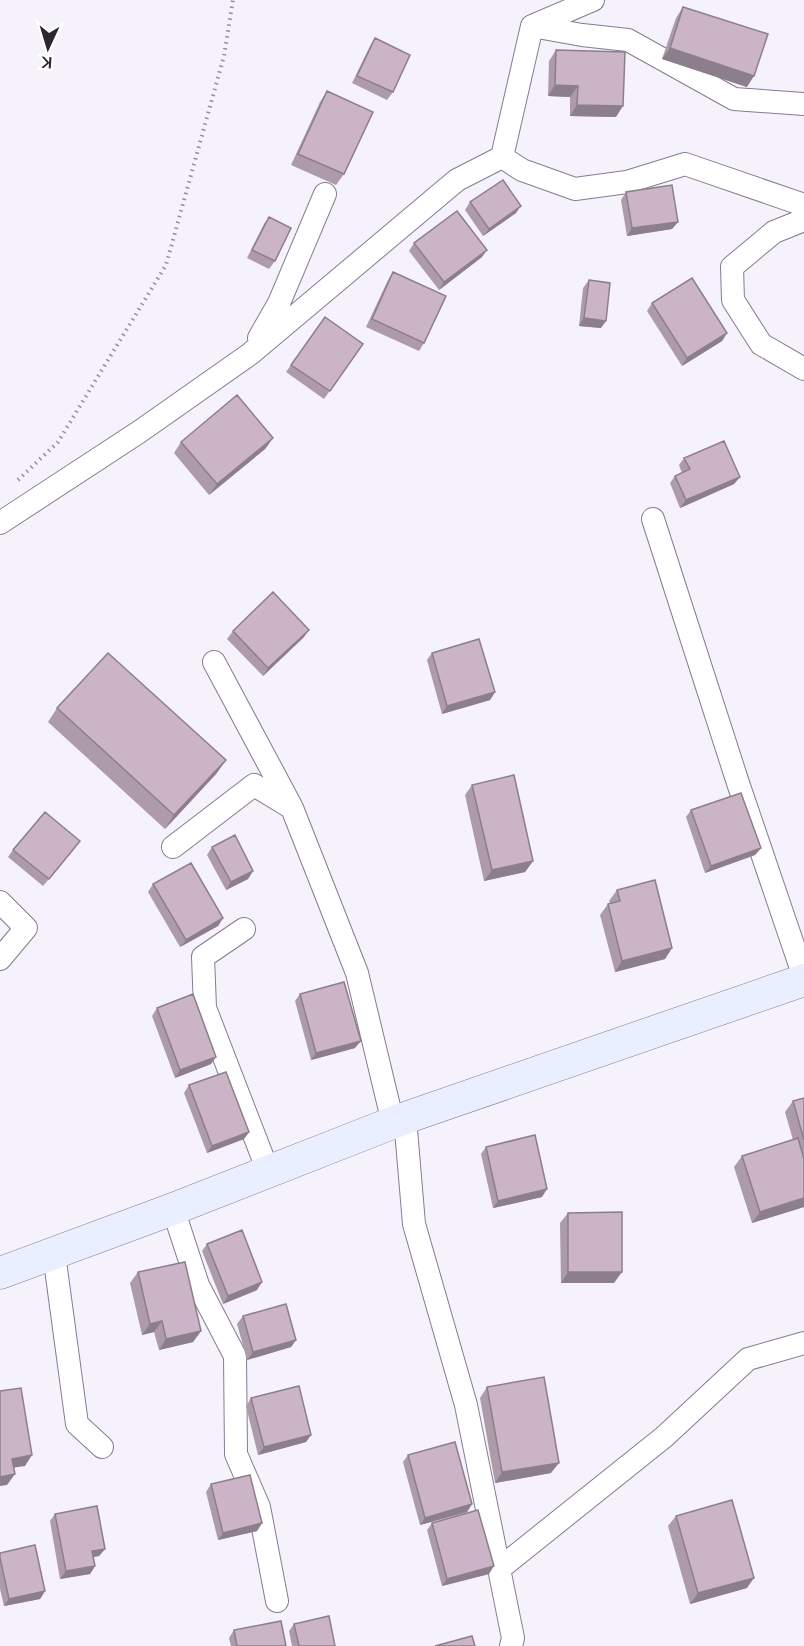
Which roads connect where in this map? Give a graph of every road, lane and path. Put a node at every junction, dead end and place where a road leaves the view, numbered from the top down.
1 (233, 0) edge
2 (593, 0) edge
3 (532, 26) junction
4 (804, 104) edge
5 (502, 157) junction
6 (325, 194) dead end
7 (804, 205) edge
8 (804, 220) edge
9 (250, 354) junction
10 (804, 369) edge
11 (16, 481) dead end
12 (653, 519) dead end
13 (0, 523) edge
14 (214, 662) dead end
15 (292, 808) junction
16 (173, 847) dead end
17 (0, 902) edge
18 (244, 928) dead end
19 (0, 959) edge
20 (804, 978) edge
21 (399, 1121) junction
22 (268, 1171) junction
23 (173, 1209) junction
24 (54, 1254) junction
25 (0, 1273) edge
26 (804, 1343) edge
27 (102, 1447) dead end
28 (499, 1569) junction
29 (277, 1601) dead end
30 (511, 1646) edge

1 - 11 path
2 - 3 street
3 - 4 street
3 - 5 street
5 - 7 street
5 - 9 street
6 - 9 street
8 - 10 street
9 - 13 street
12 - 20 street
14 - 15 street
15 - 16 street
15 - 21 street
17 - 19 street
18 - 22 street
20 - 21 street
21 - 22 street
21 - 28 street
22 - 23 street
23 - 24 street
23 - 29 street
24 - 25 street
24 - 27 street
26 - 28 street
28 - 30 street

